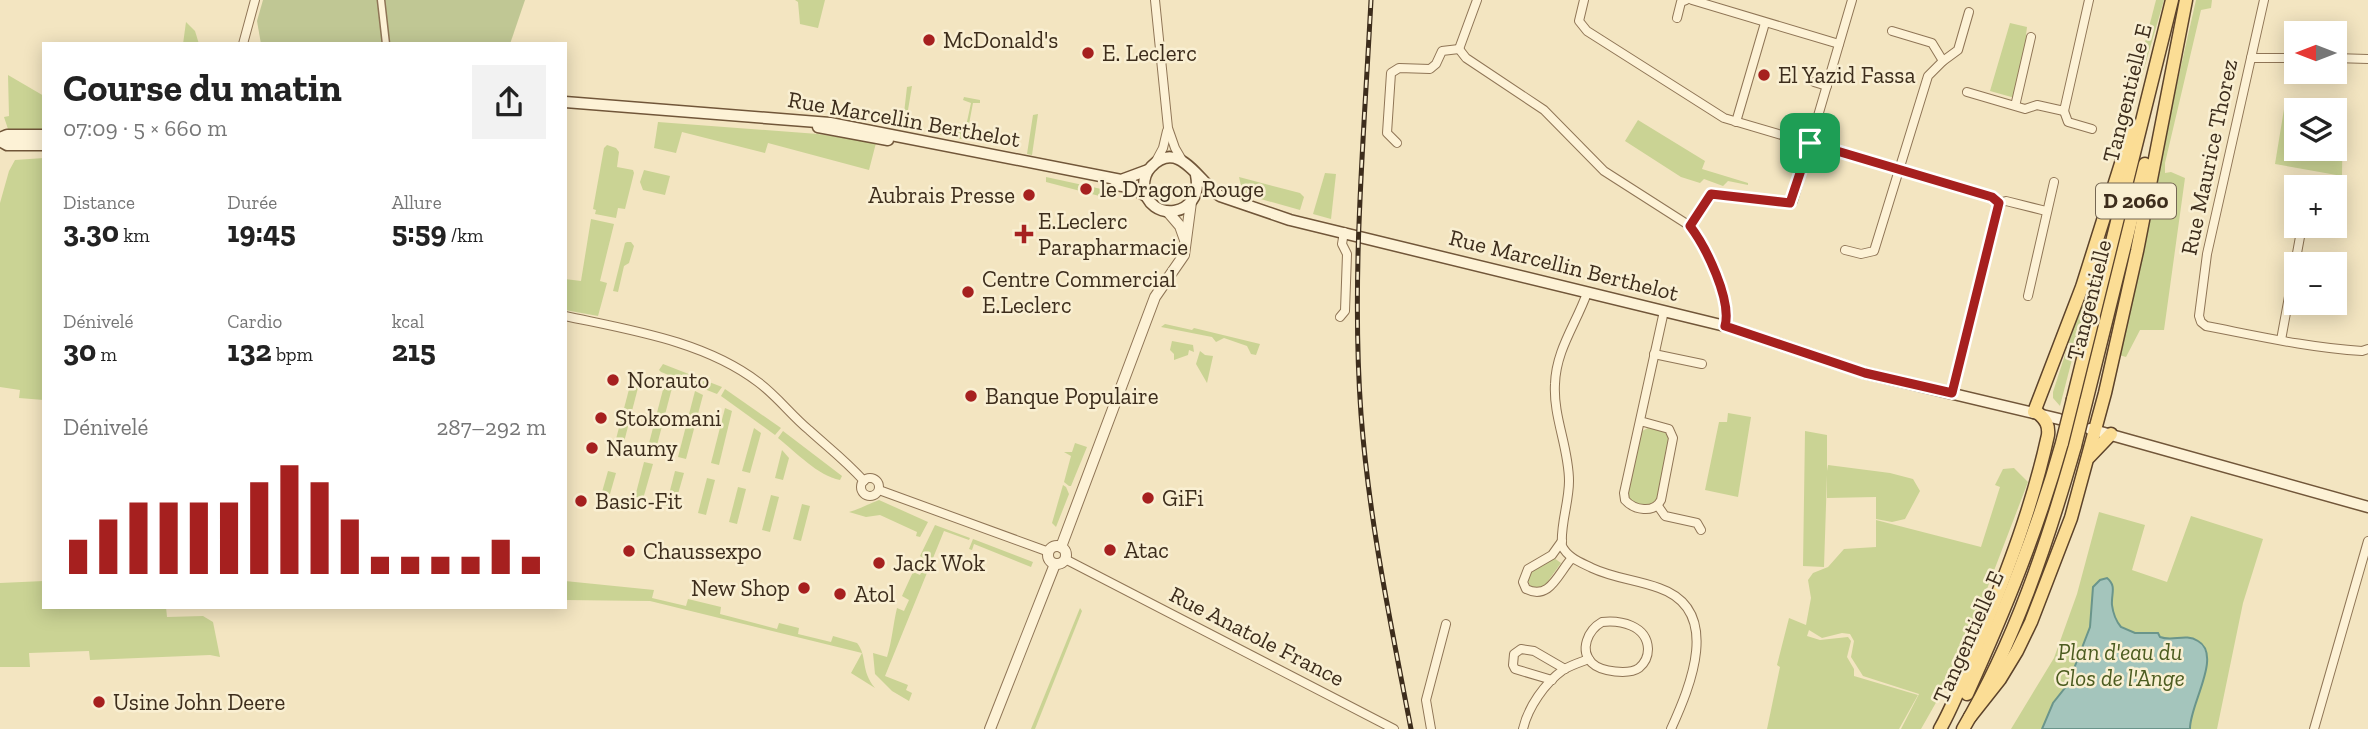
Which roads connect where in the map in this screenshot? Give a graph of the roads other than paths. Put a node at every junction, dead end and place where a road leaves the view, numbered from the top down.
1 (255, 0) edge
2 (381, 0) edge
3 (1155, 0) edge
4 (1477, 0) edge
5 (1584, 0) edge
6 (1686, 0) edge
7 (1692, 0) edge
8 (1852, 0) edge
9 (2089, 0) edge
10 (2172, 0) edge
11 (2186, 0) edge
12 (2264, 0) edge
13 (1969, 12) dead end
14 (1677, 18) dead end
15 (1765, 23) junction
16 (1892, 31) dead end
17 (2031, 37) dead end
18 (244, 42) edge
19 (386, 42) edge
20 (1839, 44) junction
21 (1459, 49) junction
22 (2251, 58) junction
23 (2284, 58) edge
24 (2347, 58) edge
25 (2368, 59) edge
26 (1943, 61) junction
27 (1814, 82) dead end
28 (1827, 86) junction
29 (1967, 92) dead end
30 (567, 102) edge
31 (2016, 102) dead end
32 (567, 110) edge
33 (2064, 111) junction
34 (1736, 122) junction
35 (2141, 123) junction
36 (1168, 128) junction
37 (2092, 129) dead end
38 (42, 135) edge
39 (0, 139) edge
40 (1810, 143) junction
41 (1397, 144) dead end
42 (42, 145) edge
43 (1182, 160) junction
44 (1151, 167) junction
45 (1900, 169) junction
46 (1196, 175) junction
47 (2054, 182) dead end
48 (1146, 196) junction
49 (1220, 196) junction
50 (1193, 201) junction
51 (1999, 203) junction
52 (2046, 211) junction
53 (1168, 212) junction
54 (1690, 226) junction
55 (1343, 232) junction
56 (2300, 238) edge
57 (1186, 244) junction
58 (1845, 250) dead end
59 (1587, 293) junction
60 (2028, 296) dead end
61 (1664, 311) junction
62 (567, 316) edge
63 (1340, 317) dead end
64 (1725, 326) junction
65 (2281, 340) junction
66 (2368, 349) edge
67 (1654, 354) junction
68 (1702, 364) dead end
69 (1952, 393) junction
70 (2079, 401) junction
71 (2036, 413) junction
72 (2059, 419) dead end
73 (1640, 421) junction
74 (2092, 429) junction
75 (2111, 434) junction
76 (2069, 444) junction
77 (2088, 458) junction
78 (864, 481) junction
79 (879, 490) junction
80 (1658, 506) junction
81 (2368, 507) edge
82 (1701, 530) dead end
83 (1562, 541) junction
84 (2368, 541) edge
85 (1060, 547) junction
86 (1049, 552) junction
87 (1572, 558) junction
88 (1065, 559) junction
89 (1055, 564) junction
90 (1446, 624) dead end
91 (1589, 659) junction
92 (1565, 669) junction
93 (1552, 680) junction
94 (1970, 717) junction
95 (990, 729) edge
96 (1394, 729) edge
97 (1431, 729) edge
98 (1523, 729) edge
99 (1671, 729) edge
100 (1940, 729) edge
101 (1948, 729) edge
102 (1963, 729) edge
103 (2314, 729) edge

1 - 18 street
2 - 19 street
3 - 36 street
4 - 21 street
5 - 34 street
6 - 14 street
7 - 15 street
8 - 20 street
9 - 33 street
10 - 35 main road, Tangentielle E / D 2060
11 - 70 main road, Tangentielle / D 2060
11 - 74 main road
12 - 22 street, Rue Maurice Thorez
13 - 26 street
15 - 20 street
15 - 34 street
16 - 26 street
17 - 31 street
20 - 28 street
21 - 41 street
21 - 54 street
22 - 23 street
22 - 65 street, Rue Maurice Thorez
24 - 25 street
26 - 45 street
27 - 28 street
28 - 40 street
29 - 33 street
30 - 44 main road, Rue Marcellin Berthelot
32 - 48 main road, Rue Marcellin Berthelot
33 - 37 street
34 - 40 street
35 - 70 main road, Tangentielle E / D 2060
35 - 71 main road
36 - 43 street
36 - 44 street
38 - 39 main road
39 - 42 main road
40 - 45 street
40 - 54 street
43 - 44 main road, Rue Marcellin Berthelot
43 - 46 main road, Rue Marcellin Berthelot
44 - 48 main road
45 - 51 street
45 - 58 street
46 - 49 main road, Rue Marcellin Berthelot
46 - 50 main road
47 - 52 street
48 - 53 main road, Rue Marcellin Berthelot
49 - 50 main road, Rue Marcellin Berthelot
49 - 55 main road, Rue Marcellin Berthelot
50 - 53 main road, Rue Marcellin Berthelot
50 - 57 street
51 - 52 street
51 - 69 street
52 - 60 street
53 - 57 street
54 - 64 street
55 - 59 main road, Rue Marcellin Berthelot
55 - 63 street
56 - 65 street
57 - 85 street
59 - 61 main road, Rue Marcellin Berthelot
59 - 83 street
61 - 64 main road, Rue Marcellin Berthelot
61 - 67 street
62 - 78 street
64 - 69 main road, Rue Marcellin Berthelot
65 - 66 street
67 - 68 street
67 - 73 street
69 - 71 main road, Rue Marcellin Berthelot
70 - 76 main road, Tangentielle / D 2060, bridge
71 - 72 main road, Rue Marcellin Berthelot
71 - 100 main road
73 - 80 street
73 - 80 street
74 - 75 main road
74 - 77 main road
75 - 77 main road
75 - 81 main road
76 - 94 main road, Tangentielle E / D 2060
76 - 101 main road, Tangentielle E / D 2060
77 - 94 main road
78 - 79 street
78 - 79 street
79 - 86 street
80 - 82 street
83 - 87 street
83 - 87 street
84 - 103 street
85 - 86 street
85 - 88 street
86 - 89 street
87 - 99 street
88 - 89 street
88 - 96 street, Rue Anatole France
89 - 95 street
90 - 97 street
91 - 91 street
91 - 92 street
92 - 93 street
92 - 93 street
93 - 98 street
94 - 102 main road, D 2060

